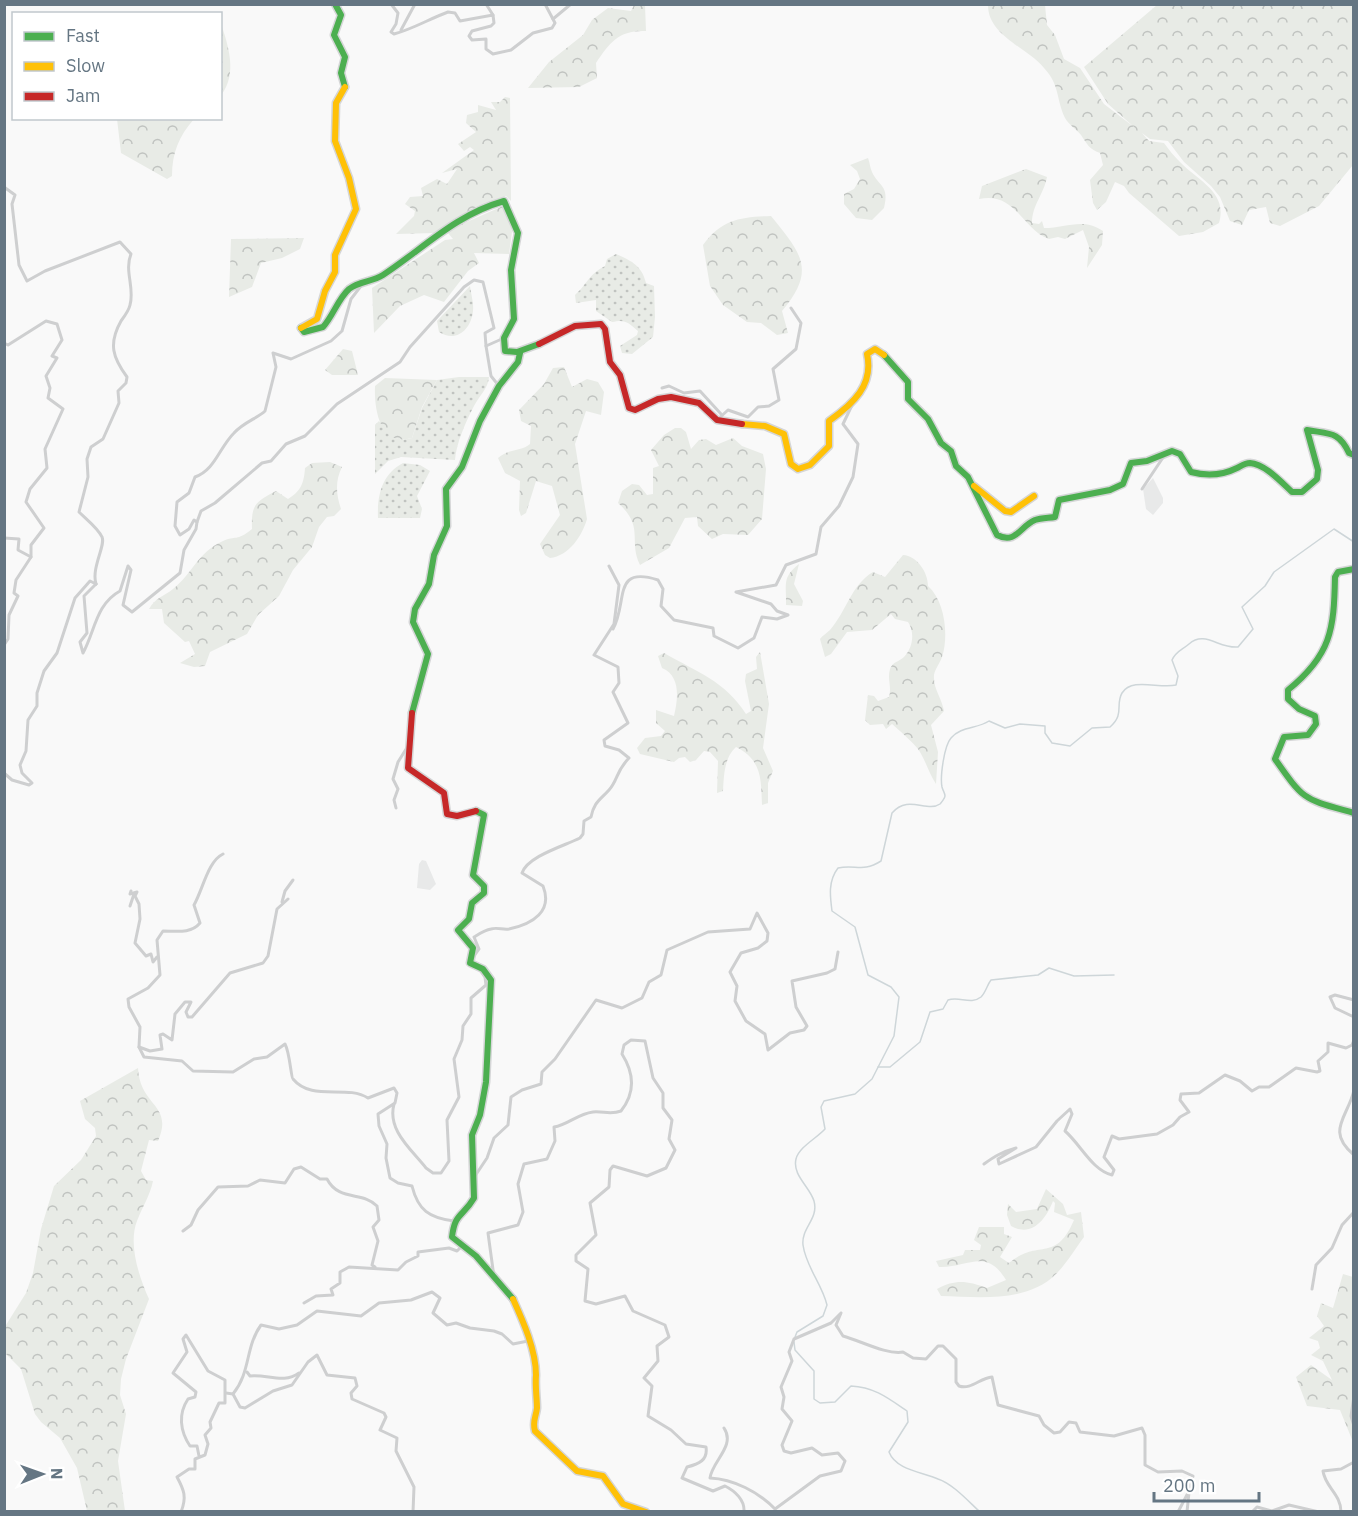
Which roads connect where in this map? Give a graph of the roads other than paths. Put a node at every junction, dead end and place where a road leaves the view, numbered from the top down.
1 (334, 4) edge
2 (391, 4) edge
3 (415, 4) edge
4 (486, 4) edge
5 (545, 4) edge
6 (571, 4) edge
7 (493, 15) junction
8 (554, 19) junction
9 (401, 30) junction
10 (4, 187) edge
11 (365, 281) junction
12 (791, 308) dead end
13 (504, 338) junction
14 (4, 343) edge
15 (486, 346) junction
16 (520, 353) junction
17 (499, 386) junction
18 (662, 388) dead end
19 (855, 399) junction
20 (719, 417) junction
21 (1166, 453) junction
22 (1353, 455) edge
23 (972, 483) junction
24 (1142, 489) dead end
25 (1034, 496) dead end
26 (197, 522) junction
27 (4, 538) edge
28 (32, 557) junction
29 (609, 566) dead end
30 (1353, 569) edge
31 (96, 584) junction
32 (613, 629) junction
33 (4, 645) edge
34 (409, 745) junction
35 (4, 757) edge
36 (4, 770) edge
37 (396, 808) dead end
38 (1353, 813) edge
39 (223, 854) dead end
40 (293, 880) dead end
41 (288, 899) dead end
42 (282, 904) junction
43 (130, 906) dead end
44 (838, 952) dead end
45 (158, 956) junction
46 (470, 961) junction
47 (478, 967) junction
48 (1353, 1000) edge
49 (1353, 1017) edge
50 (1353, 1040) edge
51 (139, 1047) junction
52 (1353, 1090) edge
53 (394, 1103) junction
54 (1353, 1155) edge
55 (984, 1164) dead end
56 (475, 1176) junction
57 (1353, 1212) edge
58 (454, 1221) junction
59 (183, 1231) dead end
60 (462, 1246) junction
61 (375, 1267) junction
62 (494, 1278) junction
63 (1312, 1289) dead end
64 (304, 1303) dead end
65 (528, 1341) junction
66 (246, 1370) junction
67 (303, 1370) junction
68 (226, 1392) junction
69 (233, 1394) junction
70 (1353, 1396) edge
71 (1353, 1426) edge
72 (724, 1428) dead end
73 (199, 1456) junction
74 (1353, 1462) edge
75 (1189, 1491) junction
76 (181, 1512) edge
77 (413, 1512) edge
78 (646, 1512) edge
79 (744, 1512) edge
80 (1178, 1512) edge
81 (1186, 1512) edge
82 (1252, 1512) edge
83 (1319, 1512) edge
84 (1341, 1512) edge

1 - 11 main road
2 - 9 street
3 - 9 street
4 - 7 street
5 - 8 street
6 - 8 street
7 - 8 street
7 - 9 street
10 - 31 street
11 - 13 main road
11 - 26 street
12 - 20 street
13 - 15 street
13 - 16 main road
14 - 28 street
15 - 17 street
15 - 26 street
16 - 17 main road
16 - 20 main road
17 - 34 main road
18 - 20 street
19 - 20 main road
19 - 23 main road
19 - 32 street
21 - 22 main road
21 - 23 main road
21 - 24 street
23 - 25 main road
26 - 31 street
27 - 28 street
28 - 33 street
29 - 32 street
30 - 38 main road
31 - 36 street
32 - 46 street
34 - 37 street
34 - 46 main road
35 - 36 street
39 - 45 street
40 - 42 street
41 - 42 street
42 - 51 street
43 - 45 street
44 - 56 street
45 - 51 street
46 - 47 main road
47 - 53 street
47 - 56 main road
48 - 49 street
50 - 55 street
51 - 53 street
52 - 54 street
53 - 58 street
56 - 58 main road
57 - 63 street
58 - 60 main road
59 - 61 street
60 - 61 street
60 - 62 main road
61 - 64 street
62 - 65 main road
62 - 79 street
65 - 66 street
65 - 78 main road
66 - 67 street
66 - 69 street
67 - 69 street
67 - 77 street
68 - 69 street
68 - 73 street
68 - 73 street
70 - 71 street
72 - 75 street
73 - 76 street
74 - 84 street
75 - 80 street
75 - 81 street
82 - 83 street

